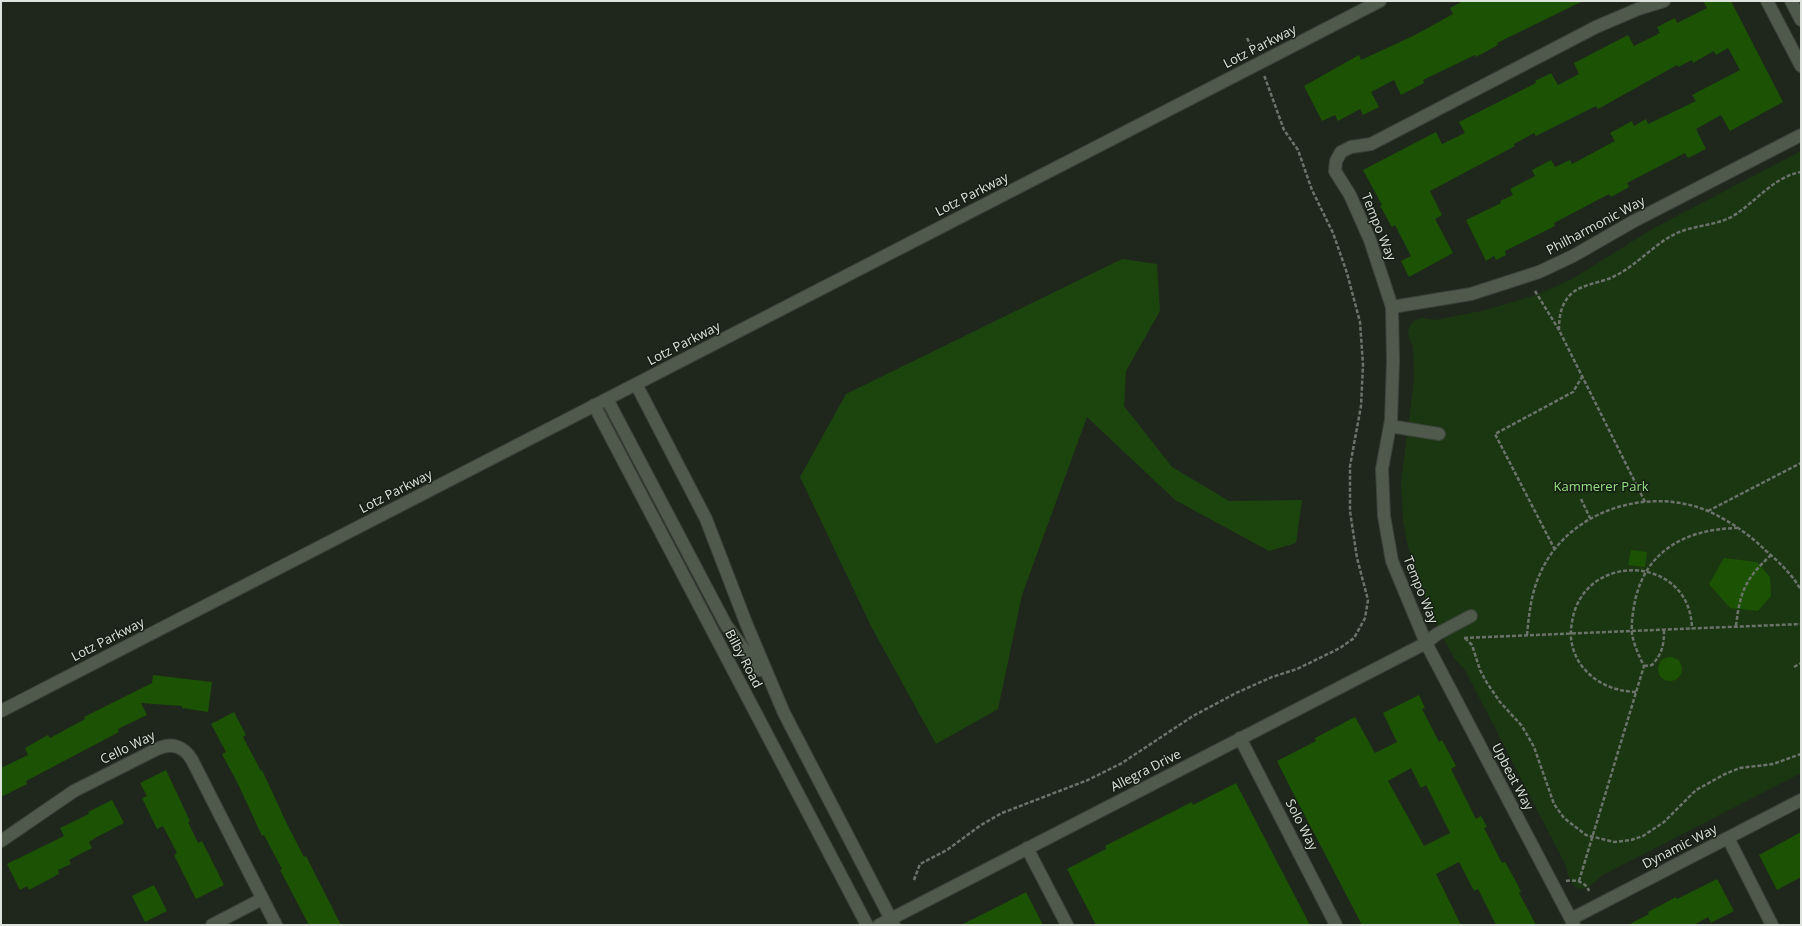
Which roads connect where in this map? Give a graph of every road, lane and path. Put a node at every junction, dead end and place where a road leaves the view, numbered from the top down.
1 (1380, 1) edge
2 (1664, 1) edge
3 (1767, 1) edge
4 (1791, 1) edge
5 (1801, 20) edge
6 (1247, 38) dead end
7 (1790, 45) junction
8 (1801, 56) edge
9 (1259, 63) junction
10 (1801, 66) edge
11 (1801, 135) edge
12 (1801, 172) edge
13 (1535, 291) dead end
14 (1392, 307) junction
15 (1559, 330) junction
16 (1582, 376) junction
17 (636, 384) junction
18 (608, 399) junction
19 (594, 406) junction
20 (1390, 426) junction
21 (1440, 434) dead end
22 (1801, 463) edge
23 (1580, 499) dead end
24 (1645, 502) junction
25 (1708, 511) junction
26 (1590, 518) junction
27 (1737, 528) junction
28 (1555, 550) junction
29 (1771, 555) junction
30 (1648, 572) junction
31 (1801, 590) edge
32 (1472, 616) dead end
33 (1801, 624) edge
34 (1736, 626) junction
35 (1692, 629) junction
36 (1664, 631) junction
37 (1632, 632) junction
38 (1570, 634) junction
39 (1528, 635) junction
40 (1465, 638) junction
41 (1459, 639) dead end
42 (1426, 643) junction
43 (1801, 663) edge
44 (1644, 666) junction
45 (1794, 667) dead end
46 (1636, 692) junction
47 (1, 711) edge
48 (784, 712) junction
49 (1240, 738) junction
50 (1801, 754) edge
51 (1801, 800) edge
52 (1592, 837) junction
53 (1728, 838) junction
54 (1, 841) edge
55 (1027, 848) junction
56 (914, 880) dead end
57 (1564, 881) dead end
58 (1579, 881) junction
59 (1590, 891) dead end
60 (262, 899) junction
61 (893, 922) edge
62 (1573, 922) edge
63 (212, 925) edge
64 (276, 925) edge
65 (867, 925) edge
66 (879, 925) edge
67 (1068, 925) edge
68 (1336, 925) edge
69 (1772, 925) edge

1 - 9 street, Lotz Parkway
2 - 14 street, Tempo Way
3 - 7 street
4 - 5 street
6 - 9 path
7 - 8 street
7 - 10 street
9 - 17 street, Lotz Parkway
9 - 56 path
11 - 14 street, Philharmonic Way
12 - 15 path
13 - 15 path
14 - 20 street, Tempo Way
15 - 16 path
16 - 24 path
16 - 28 path
17 - 18 street, Lotz Parkway
17 - 48 street, Bilby Road
18 - 19 street, Lotz Parkway
18 - 48 street, Bilby Road
19 - 47 street, Lotz Parkway
19 - 65 street, Bilby Road
20 - 21 street
20 - 42 street, Tempo Way
22 - 25 path
23 - 26 path
24 - 25 path
24 - 26 path
25 - 27 path
26 - 28 path
27 - 29 path
27 - 30 path
28 - 39 path
29 - 31 path
29 - 34 path
30 - 35 path
30 - 37 path
30 - 38 path
32 - 42 street, Allegra Drive
33 - 34 path
34 - 35 path
35 - 36 path
36 - 37 path
36 - 44 path
37 - 38 path
37 - 44 path
38 - 39 path
38 - 46 path
39 - 40 path
40 - 41 path
40 - 52 path
42 - 49 street, Allegra Drive
42 - 62 street, Upbeat Way
43 - 45 path
44 - 46 path
46 - 52 path
48 - 61 street, Bilby Road
49 - 55 street, Allegra Drive
49 - 68 street, Solo Way
50 - 52 path
51 - 53 street, Dynamic Way
52 - 58 path
53 - 62 street, Dynamic Way
53 - 69 street
54 - 60 street, Cello Way
55 - 61 street, Allegra Drive
55 - 67 street
57 - 58 path
58 - 59 path
60 - 63 street
60 - 64 street, Cello Way
61 - 66 street, Allegra Drive

